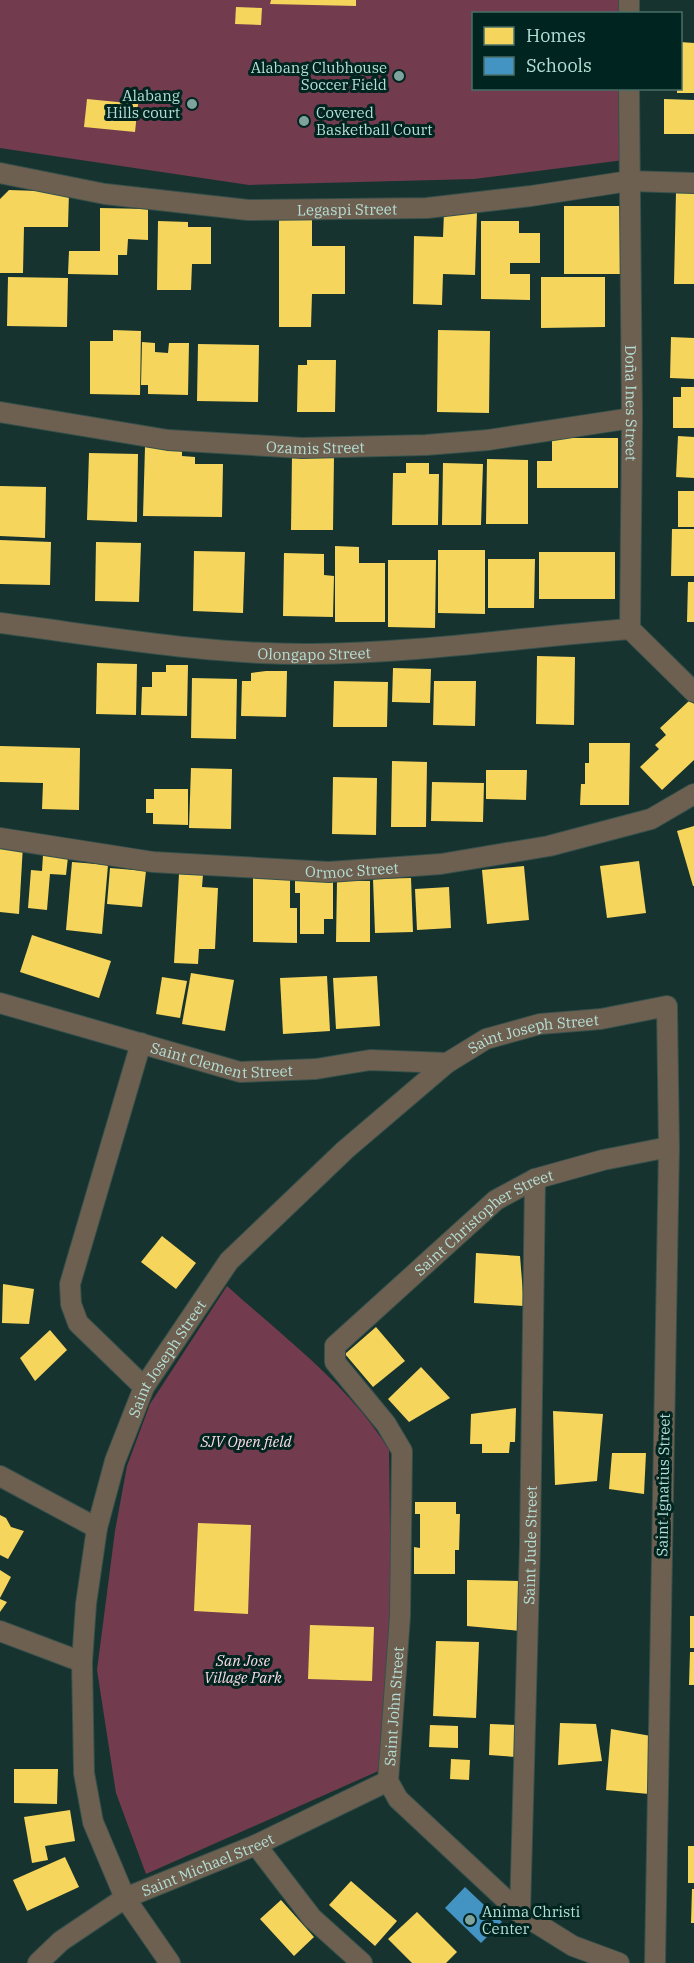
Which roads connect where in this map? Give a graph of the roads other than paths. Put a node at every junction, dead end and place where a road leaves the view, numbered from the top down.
1 (629, 90) edge
2 (0, 173) edge
3 (629, 181) junction
4 (694, 183) edge
5 (0, 412) edge
6 (632, 418) junction
7 (0, 623) edge
8 (630, 629) junction
9 (694, 692) edge
10 (694, 794) edge
11 (0, 838) edge
12 (0, 1003) edge
13 (667, 1006) joint
14 (141, 1044) junction
15 (447, 1063) junction
16 (669, 1147) junction
17 (535, 1179) junction
18 (333, 1355) joint
19 (144, 1387) junction
20 (0, 1476) edge
21 (97, 1528) junction
22 (0, 1631) edge
23 (82, 1662) junction
24 (388, 1781) junction
25 (256, 1845) junction
26 (125, 1898) junction
27 (519, 1913) junction
28 (38, 1963) edge
29 (170, 1963) edge
30 (362, 1963) edge
31 (620, 1963) edge
32 (655, 1963) edge

1 - 3 street, Doña Ines Street
2 - 3 street, Legaspi Street
3 - 4 street, Legaspi Street
3 - 6 street, Doña Ines Street
5 - 6 street, Ozamis Street
6 - 8 street, Doña Ines Street
7 - 8 street, Olongapo Street
8 - 9 street
10 - 11 street, Ormoc Street
12 - 14 street, Saint Clement Street
13 - 15 street, Saint Joseph Street
13 - 16 street, Saint Ignatius Street
14 - 15 street, Saint Clement Street
14 - 19 street
15 - 19 street, Saint Joseph Street
16 - 17 street, Saint Christopher Street
16 - 32 street, Saint Ignatius Street
17 - 18 street, Saint Christopher Street
17 - 27 street, Saint Jude Street
18 - 24 street, Saint John Street
19 - 21 street, Saint Joseph Street
20 - 21 street
21 - 23 street, Saint Joseph Street
22 - 23 street
23 - 26 street, Saint Joseph Street
24 - 25 street, Saint Michael Street
24 - 27 street, Saint John Street
25 - 26 street, Saint Michael Street
25 - 30 street
26 - 28 street, Saint Michael Street
26 - 29 street, Saint Joseph Street
27 - 31 street, Saint John Street

